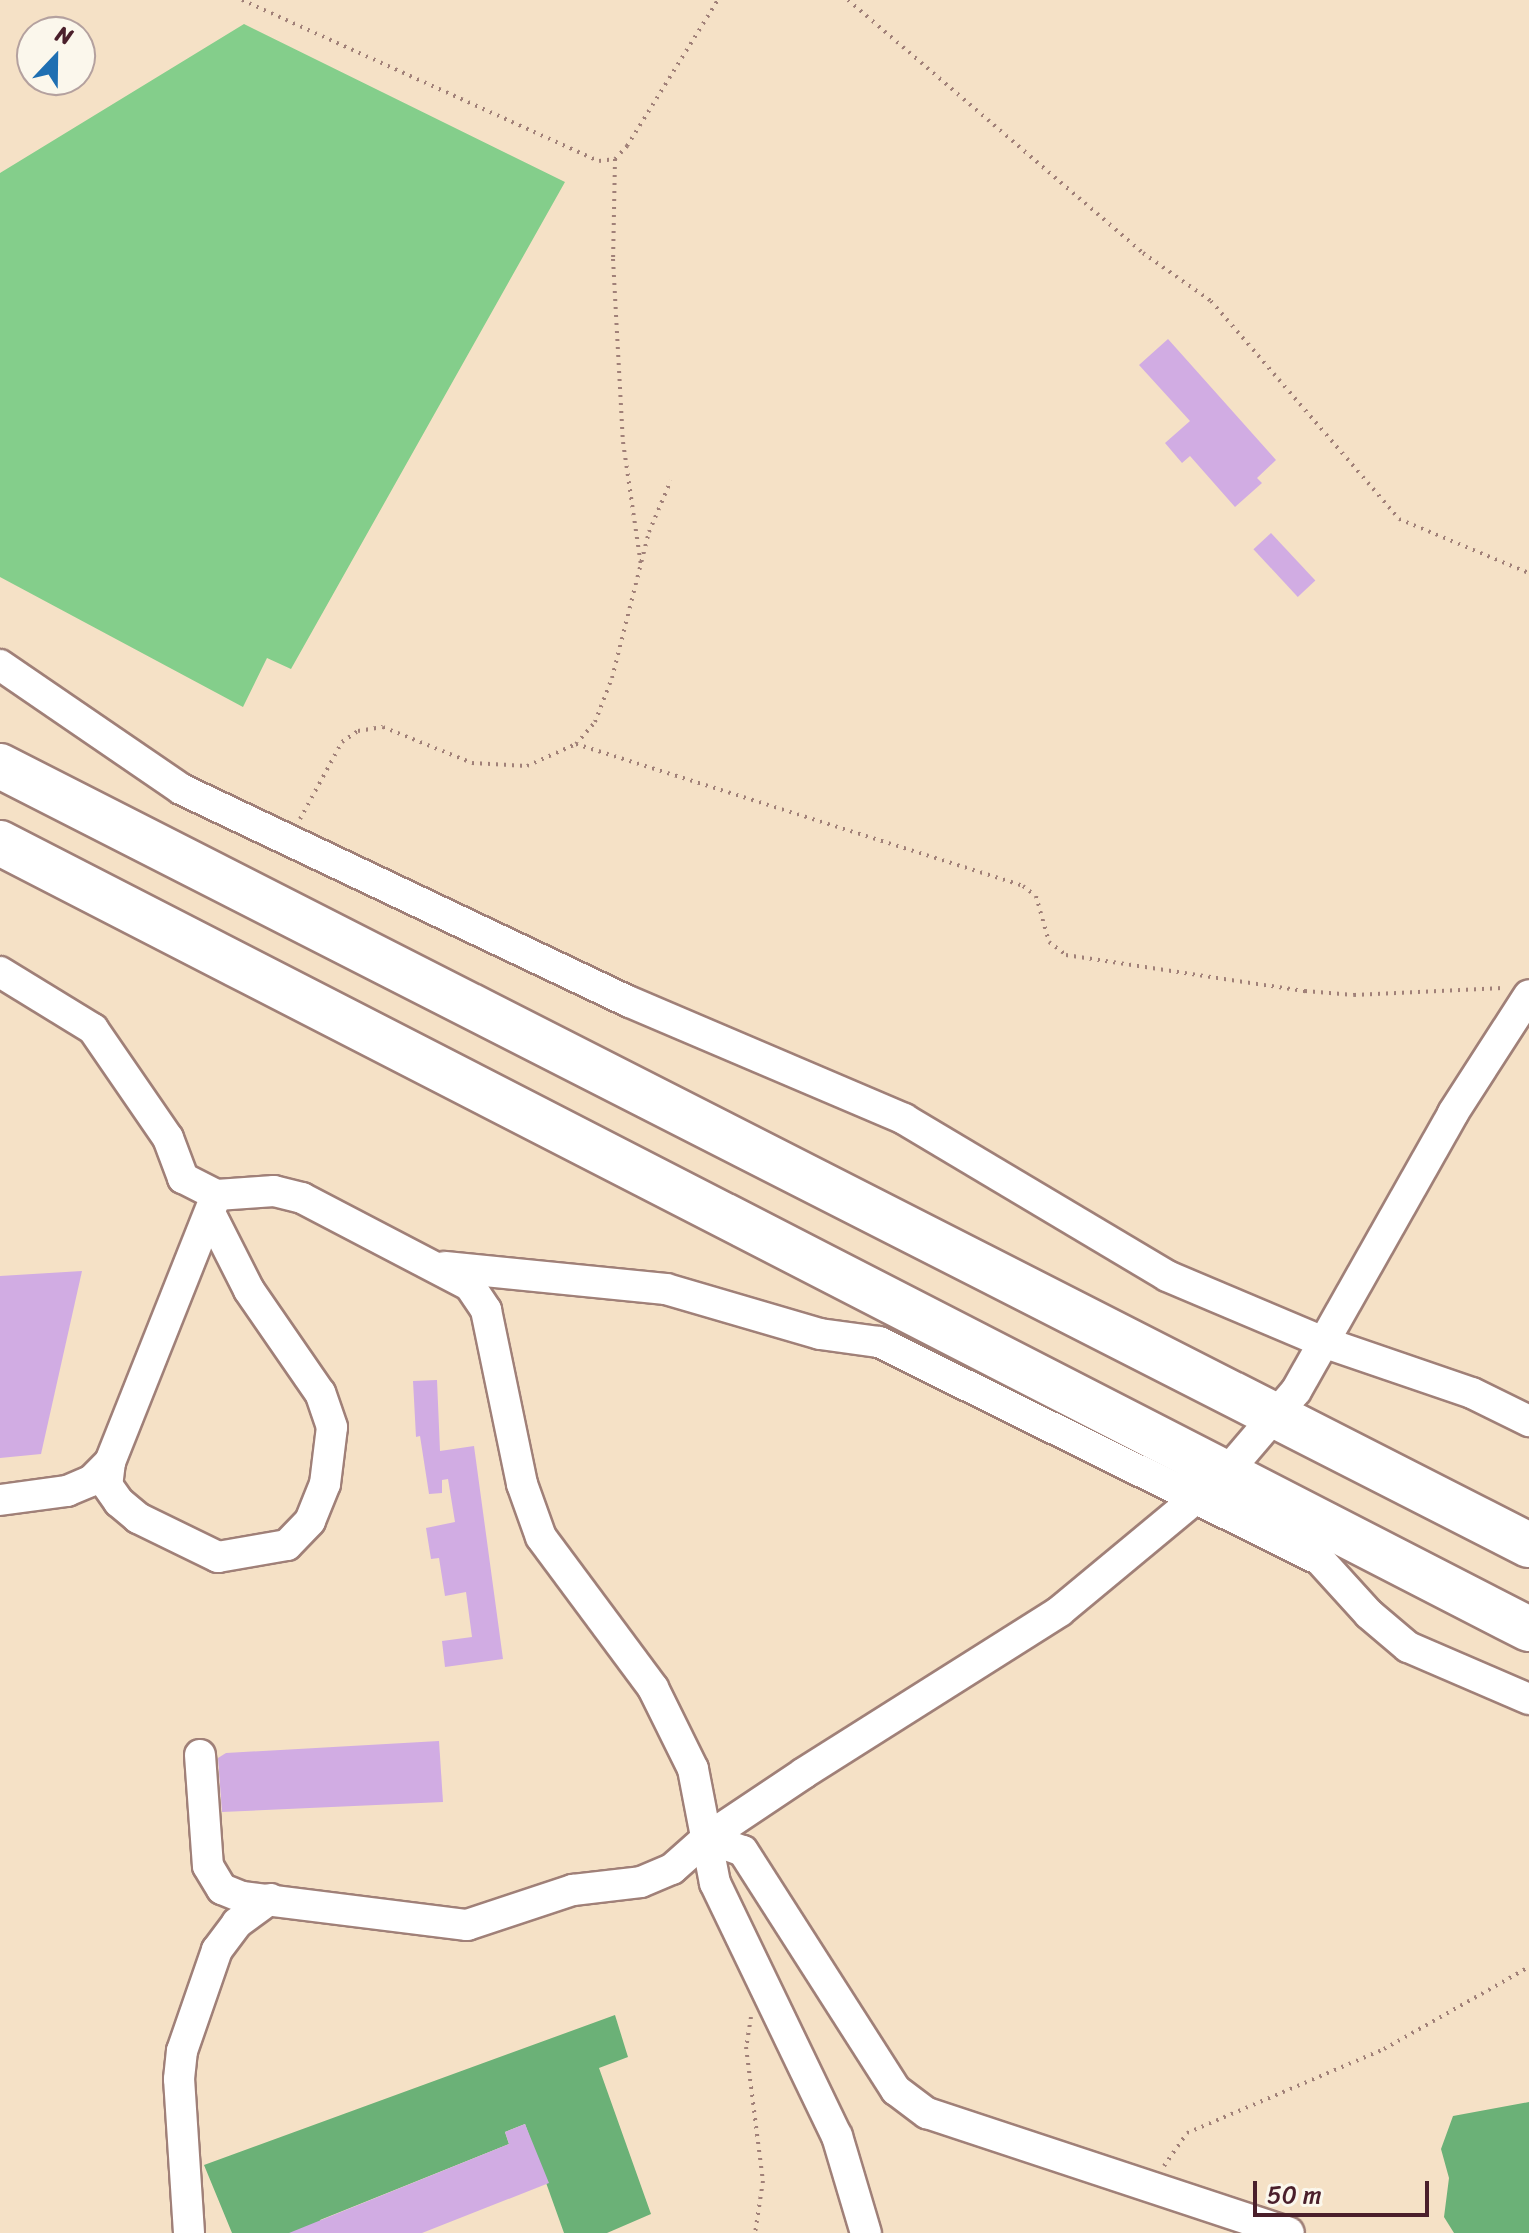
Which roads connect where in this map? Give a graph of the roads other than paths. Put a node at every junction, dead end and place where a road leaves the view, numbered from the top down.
1 (0, 665) edge
2 (0, 766) edge
3 (0, 843) edge
4 (0, 972) edge
5 (1522, 991) edge
6 (213, 1204) junction
7 (433, 1266) junction
8 (1323, 1342) junction
9 (1276, 1416) junction
10 (1529, 1421) edge
11 (110, 1462) junction
12 (1212, 1485) junction
13 (0, 1500) edge
14 (1529, 1545) edge
15 (1529, 1629) edge
16 (1529, 1699) edge
17 (200, 1755) dead end
18 (707, 1838) junction
19 (270, 1899) junction
20 (189, 2233) edge
21 (866, 2233) edge
22 (1289, 2233) edge

1 - 8 street
2 - 9 highway
3 - 12 highway
4 - 6 street
5 - 8 street
6 - 7 street
6 - 11 street
6 - 11 street
7 - 12 street
7 - 18 street
8 - 9 street
8 - 10 street
9 - 12 street
9 - 14 highway
11 - 13 street
12 - 15 highway
12 - 16 street
12 - 18 street
17 - 19 street
18 - 19 street
18 - 21 street
18 - 22 street
19 - 20 street

